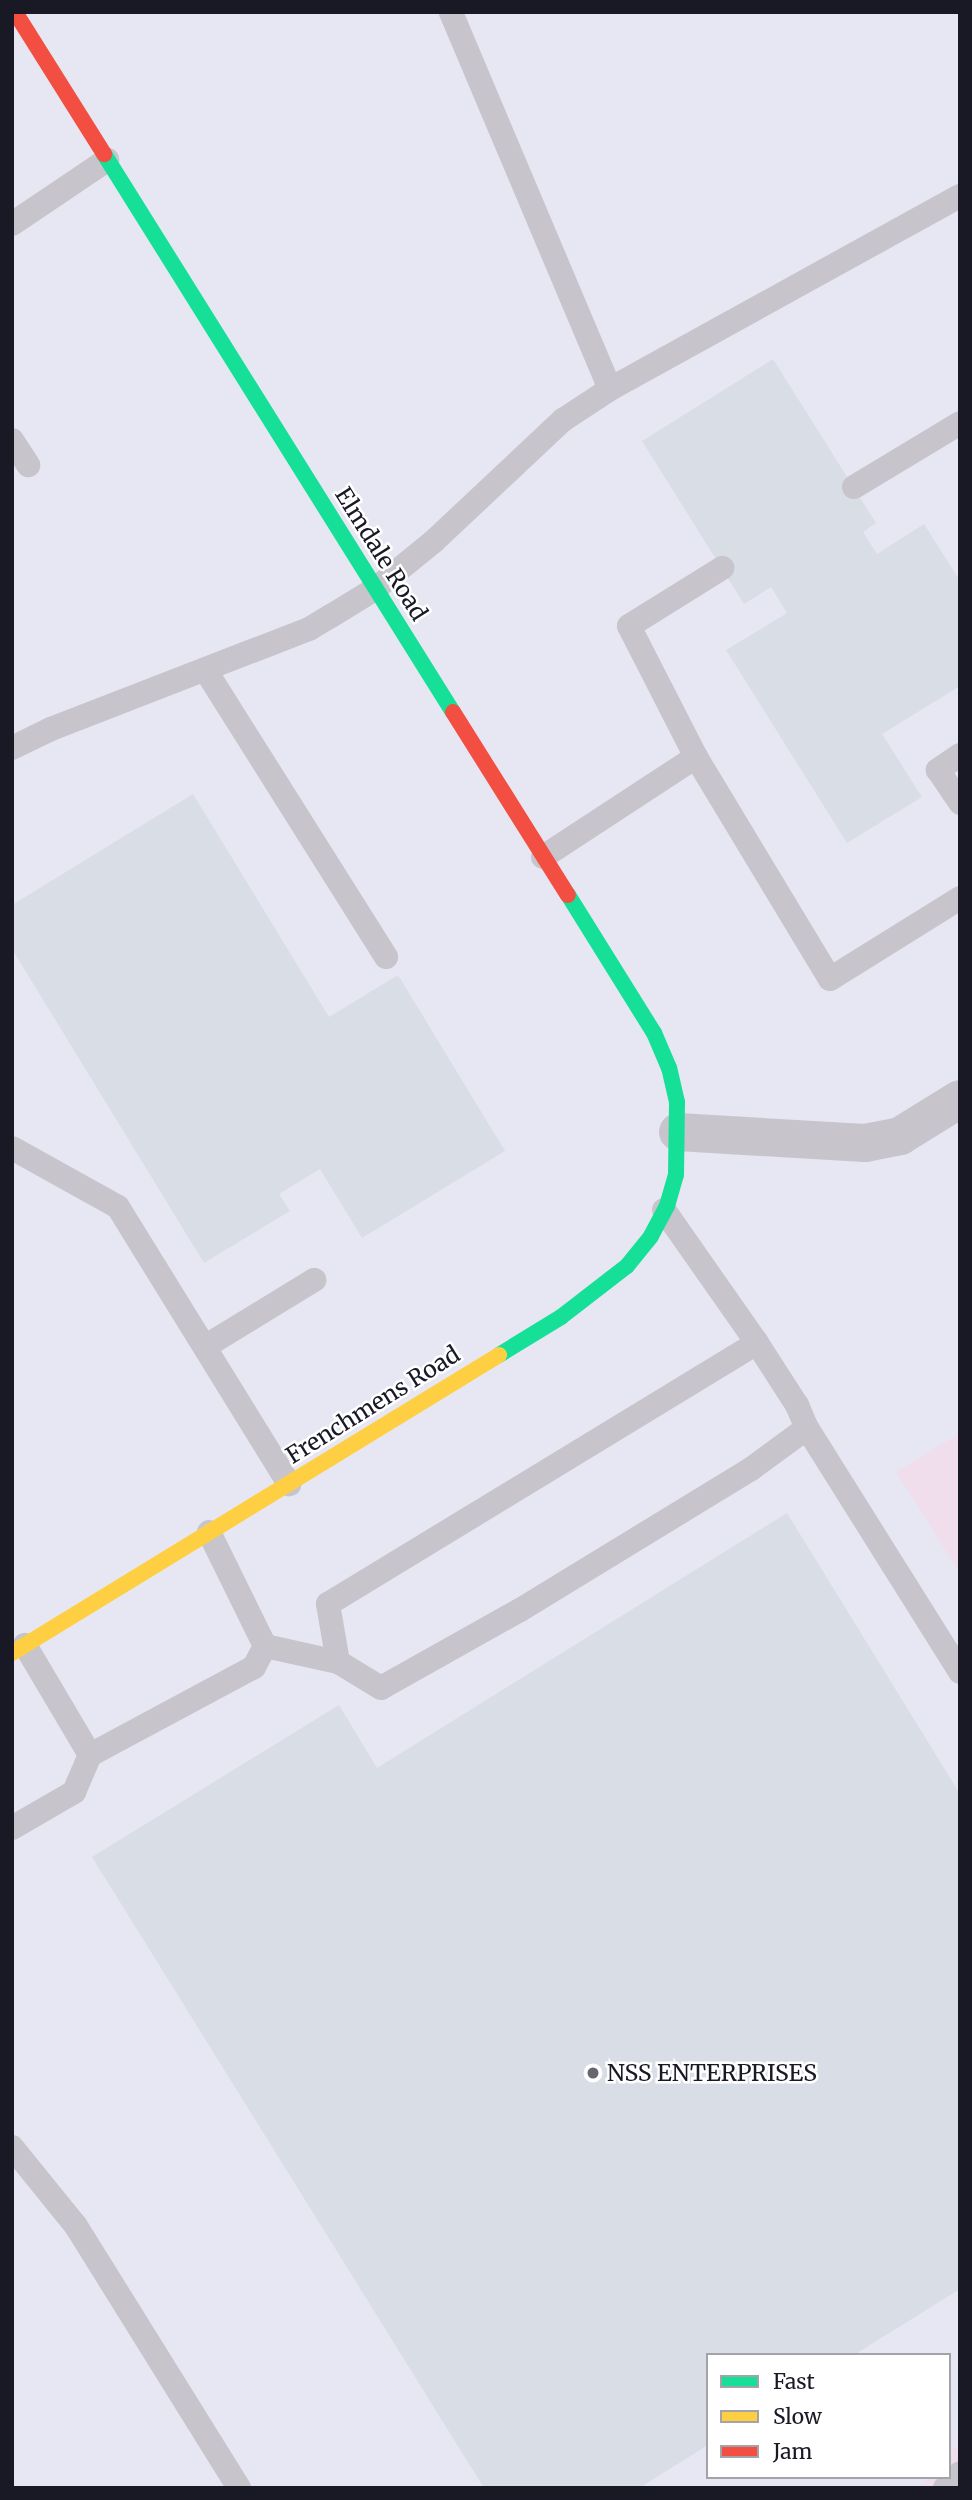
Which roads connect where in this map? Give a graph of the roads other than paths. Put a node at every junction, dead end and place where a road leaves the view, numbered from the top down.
1 (15, 12) edge
2 (451, 12) edge
3 (107, 160) junction
4 (960, 197) edge
5 (12, 224) edge
6 (610, 389) junction
7 (960, 423) edge
8 (12, 440) edge
9 (28, 465) dead end
10 (854, 487) dead end
11 (722, 568) dead end
12 (376, 589) junction
13 (205, 671) junction
14 (12, 748) edge
15 (960, 755) edge
16 (696, 757) junction
17 (960, 803) edge
18 (543, 858) junction
19 (960, 898) edge
20 (386, 957) dead end
21 (960, 1100) edge
22 (678, 1132) junction
23 (12, 1148) edge
24 (664, 1210) junction
25 (314, 1280) dead end
26 (757, 1343) junction
27 (206, 1346) junction
28 (807, 1428) junction
29 (289, 1484) junction
30 (209, 1532) junction
31 (265, 1646) junction
32 (19, 1649) edge
33 (338, 1662) junction
34 (960, 1672) edge
35 (90, 1755) junction
36 (12, 1828) edge
37 (12, 2147) edge
38 (960, 2473) edge
39 (239, 2488) edge
40 (945, 2488) edge

1 - 3 street, Elmdale Road
2 - 6 lane
3 - 5 lane
3 - 12 street, Elmdale Road
4 - 6 lane
6 - 12 lane
7 - 10 lane
8 - 9 lane
11 - 16 lane
12 - 13 lane
12 - 18 street, Elmdale Road
13 - 14 lane
13 - 20 lane
15 - 17 lane
16 - 18 lane
16 - 19 lane
18 - 22 street, Elmdale Road
21 - 22 street
22 - 24 street, Frenchmens Road
23 - 27 lane
24 - 26 lane
24 - 29 street, Frenchmens Road
25 - 27 lane
26 - 28 lane
26 - 33 lane
27 - 29 lane
28 - 33 lane
28 - 34 lane
29 - 30 street, Frenchmens Road
30 - 31 lane
30 - 32 street, Frenchmens Road
31 - 33 lane
31 - 35 lane
32 - 35 lane
35 - 36 lane
37 - 39 lane
38 - 40 lane

